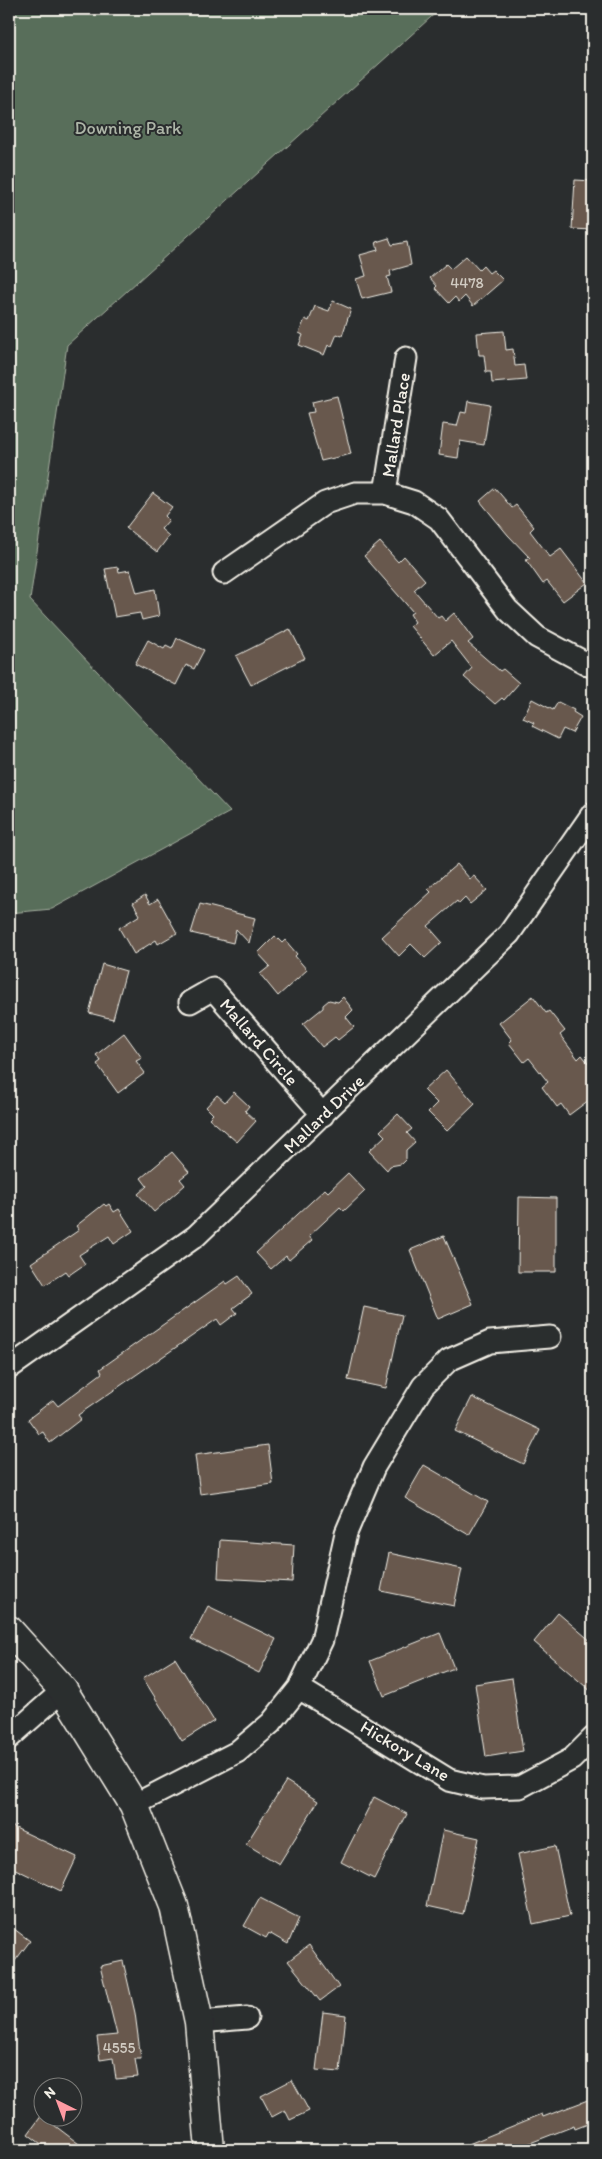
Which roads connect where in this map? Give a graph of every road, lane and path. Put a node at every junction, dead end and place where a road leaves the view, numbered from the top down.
1 (406, 358) dead end
2 (385, 493) junction
3 (224, 573) dead end
4 (593, 667) edge
5 (593, 813) edge
6 (190, 1002) dead end
7 (323, 1114) junction
8 (550, 1337) dead end
9 (9, 1368) edge
10 (9, 1630) edge
11 (299, 1688) junction
12 (63, 1690) junction
13 (9, 1738) edge
14 (593, 1738) edge
15 (134, 1805) junction
16 (248, 2018) dead end
17 (199, 2022) junction
18 (210, 2150) edge

1 - 2 street, Mallard Place
2 - 3 street
2 - 4 street
5 - 7 street, Mallard Drive
6 - 7 street, Mallard Circle
7 - 9 street, Mallard Drive
8 - 11 street
10 - 12 street
11 - 14 street, Hickory Lane
11 - 15 street
12 - 13 street
12 - 15 street
15 - 17 street
16 - 17 street
17 - 18 street

